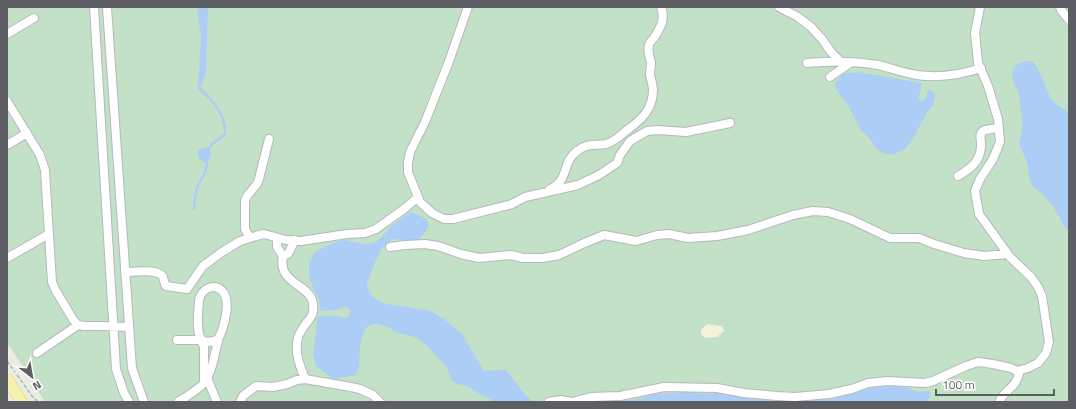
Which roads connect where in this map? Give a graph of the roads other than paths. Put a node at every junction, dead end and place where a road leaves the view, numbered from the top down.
1 (94, 7) edge
2 (107, 7) edge
3 (468, 7) edge
4 (661, 7) edge
5 (779, 7) edge
6 (980, 7) edge
7 (1060, 7) edge
8 (34, 18) dead end
9 (1069, 20) edge
10 (7, 34) edge
11 (841, 62) junction
12 (807, 63) dead end
13 (850, 63) junction
14 (981, 68) junction
15 (830, 77) dead end
16 (7, 101) edge
17 (642, 119) junction
18 (730, 123) dead end
19 (999, 128) junction
20 (647, 131) junction
21 (26, 133) junction
22 (269, 139) dead end
23 (7, 145) edge
24 (958, 176) dead end
25 (418, 196) junction
26 (515, 196) dead end
27 (49, 234) junction
28 (250, 238) junction
29 (277, 238) junction
30 (296, 240) junction
31 (390, 247) dead end
32 (1007, 254) junction
33 (283, 256) junction
34 (7, 258) edge
35 (126, 272) junction
36 (78, 325) junction
37 (113, 327) junction
38 (129, 327) junction
39 (177, 340) dead end
40 (201, 340) junction
41 (218, 340) junction
42 (37, 353) dead end
43 (1017, 371) junction
44 (7, 379) edge
45 (305, 379) junction
46 (205, 380) junction
47 (22, 402) edge
48 (129, 402) edge
49 (144, 402) edge
50 (178, 402) edge
51 (217, 402) edge
52 (240, 402) edge
53 (380, 402) edge
54 (549, 402) edge
55 (998, 402) edge

1 - 37 lane
2 - 35 lane
3 - 25 lane
4 - 17 lane
5 - 11 lane
6 - 14 lane
7 - 9 lane
8 - 10 lane
11 - 12 lane
11 - 13 lane
13 - 14 lane
13 - 15 lane
14 - 19 lane
16 - 21 lane
17 - 20 lane
17 - 26 lane
18 - 20 lane
19 - 24 lane
19 - 32 lane
20 - 25 lane
21 - 23 lane
21 - 27 lane
22 - 28 lane
25 - 30 lane
27 - 34 lane
27 - 36 lane
28 - 29 lane
28 - 35 lane
29 - 30 lane
29 - 33 lane
30 - 33 lane
31 - 32 lane
32 - 43 lane
33 - 45 lane
35 - 38 lane
36 - 37 lane
36 - 42 lane
37 - 38 lane
37 - 48 lane
38 - 49 lane
39 - 40 lane
40 - 41 lane
40 - 41 lane
40 - 46 lane
41 - 46 lane
43 - 54 lane
43 - 55 lane
44 - 47 main road
45 - 52 lane
45 - 53 lane
46 - 50 lane
46 - 51 lane

